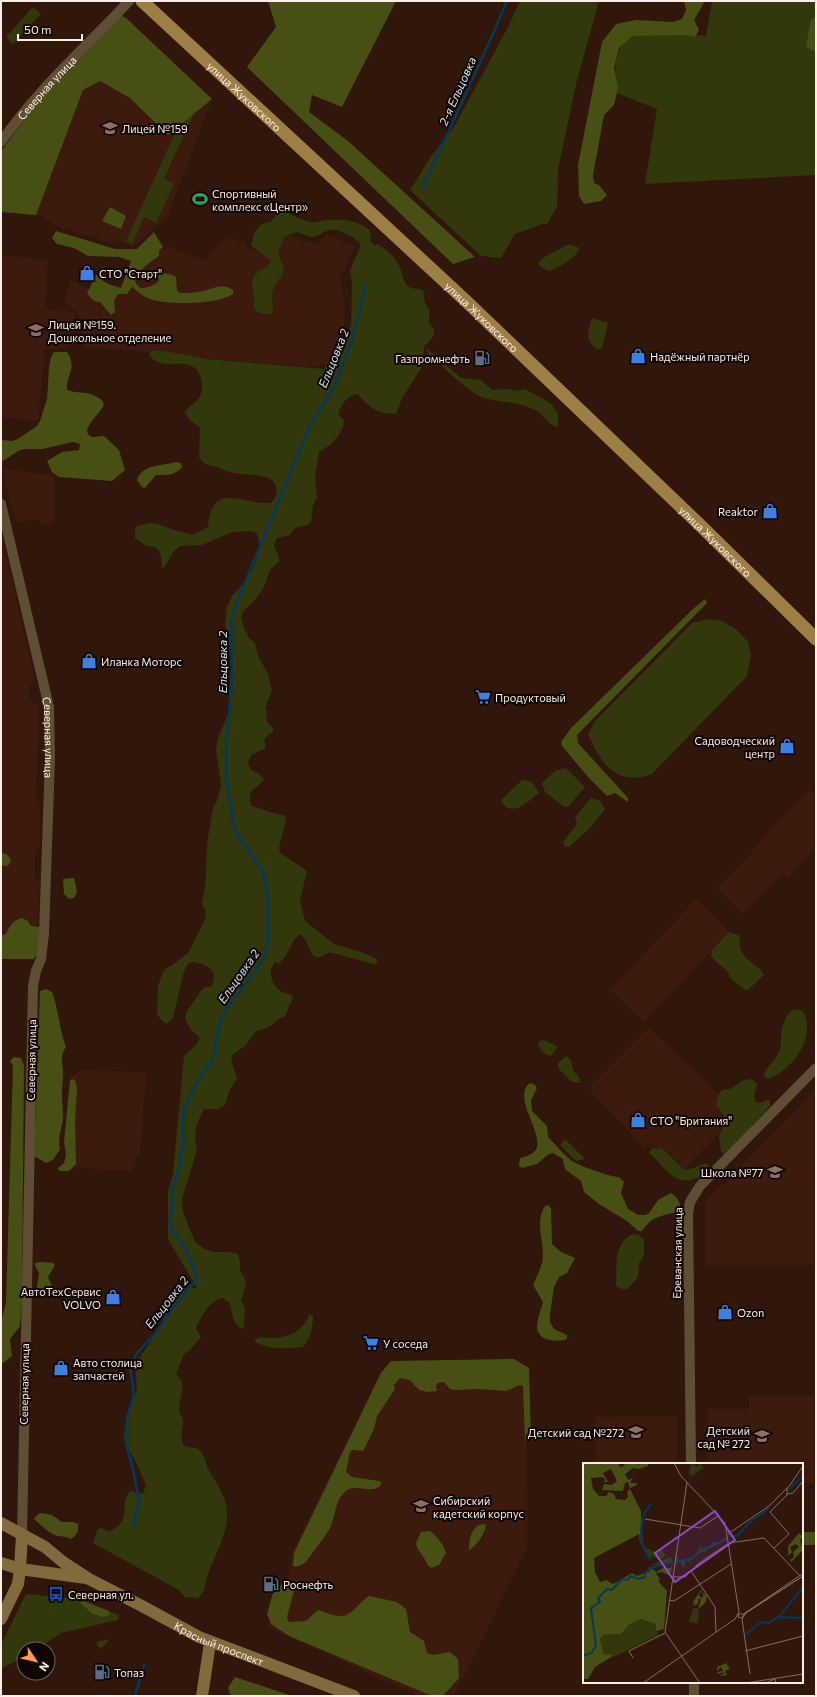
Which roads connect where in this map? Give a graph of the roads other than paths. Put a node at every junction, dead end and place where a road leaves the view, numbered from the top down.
1 (129, 1) edge
2 (142, 1) edge
3 (1, 142) edge
4 (1, 504) edge
5 (816, 639) edge
6 (816, 1068) edge
7 (690, 1463) edge
8 (1, 1523) edge
9 (22, 1536) junction
10 (1, 1563) edge
11 (20, 1569) junction
12 (89, 1579) junction
13 (1, 1619) edge
14 (210, 1643) junction
15 (694, 1683) edge
16 (202, 1696) edge
17 (354, 1696) edge
18 (694, 1696) edge

1 - 3 street, Северная улица
2 - 5 main road, улица Жуковского
4 - 9 street, Северная улица
6 - 7 street, Ереванская улица
8 - 9 main road, Красный проспект
9 - 11 main road, Северная улица
9 - 12 main road, Красный проспект
10 - 11 main road, Красный проспект
11 - 12 main road, Красный проспект
11 - 13 main road, Северная улица
12 - 14 main road, Красный проспект
14 - 16 main road
14 - 17 main road, Красный проспект
15 - 18 street

